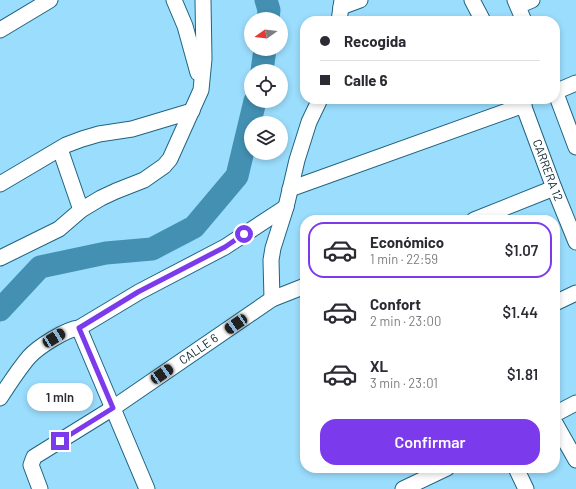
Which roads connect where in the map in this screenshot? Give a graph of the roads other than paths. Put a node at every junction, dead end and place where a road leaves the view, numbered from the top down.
1 (50, 0) edge
2 (174, 0) edge
3 (203, 0) edge
4 (360, 0) edge
5 (472, 0) edge
6 (532, 0) edge
7 (517, 3) edge
8 (341, 9) edge
9 (480, 16) edge
10 (522, 16) edge
11 (0, 30) edge
12 (576, 83) edge
13 (201, 90) junction
14 (560, 90) edge
15 (318, 104) edge
16 (517, 104) edge
17 (523, 104) edge
18 (560, 104) edge
19 (192, 111) junction
20 (576, 147) edge
21 (60, 149) junction
22 (0, 184) edge
23 (554, 188) junction
24 (290, 190) junction
25 (286, 207) junction
26 (81, 210) junction
27 (486, 215) edge
28 (576, 242) edge
29 (0, 258) edge
30 (300, 288) edge
31 (576, 293) edge
32 (272, 299) junction
33 (560, 301) edge
34 (79, 328) junction
35 (0, 398) edge
36 (576, 403) edge
37 (113, 408) junction
38 (560, 411) edge
39 (560, 432) edge
40 (576, 460) edge
41 (437, 473) edge
42 (518, 473) edge
43 (40, 489) edge
44 (147, 489) edge
45 (403, 489) edge
46 (526, 489) edge

1 - 11 street
2 - 13 street
3 - 13 street
4 - 8 street
5 - 9 street
6 - 7 street
7 - 10 street
12 - 14 street
13 - 19 street
15 - 24 street
16 - 24 street
17 - 23 street, CARRERA 12
18 - 20 street
19 - 21 street
19 - 26 street
21 - 22 street
21 - 26 street
23 - 27 street
23 - 28 street, CARRERA 12
24 - 25 street
25 - 32 street
25 - 34 street
26 - 29 street
30 - 32 street, CALLE 6
31 - 33 street
32 - 37 street, CALLE 6
34 - 35 street
34 - 37 street
36 - 38 street
37 - 43 street, CALLE 6
37 - 44 street
39 - 40 street
41 - 45 street
42 - 46 street

